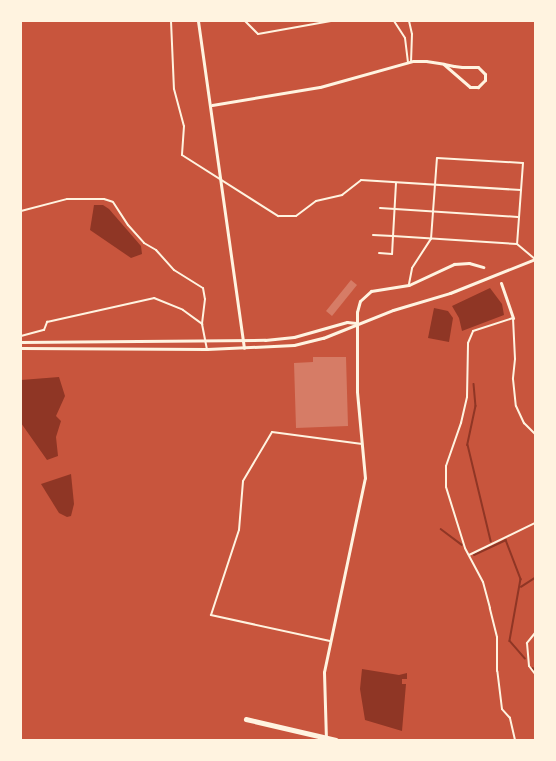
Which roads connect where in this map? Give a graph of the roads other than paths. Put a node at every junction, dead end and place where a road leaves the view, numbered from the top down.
1 (171, 21) edge
2 (198, 21) edge
3 (245, 21) edge
4 (331, 21) edge
5 (394, 21) edge
6 (409, 21) edge
7 (409, 62) junction
8 (444, 64) junction
9 (212, 105) junction
10 (396, 183) junction
11 (223, 184) junction
12 (435, 185) junction
13 (521, 190) junction
14 (380, 208) dead end
15 (394, 208) junction
16 (21, 211) edge
17 (433, 212) junction
18 (519, 218) junction
19 (373, 235) dead end
20 (393, 236) junction
21 (431, 239) junction
22 (518, 244) junction
23 (379, 253) dead end
24 (535, 259) edge
25 (483, 267) dead end
26 (501, 283) dead end
27 (409, 285) junction
28 (513, 318) junction
29 (358, 323) junction
30 (202, 324) junction
31 (21, 336) edge
32 (243, 339) junction
33 (206, 340) junction
34 (21, 342) edge
35 (21, 348) edge
36 (244, 348) junction
37 (207, 349) junction
38 (535, 434) edge
39 (362, 444) junction
40 (535, 523) edge
41 (469, 555) junction
42 (535, 633) edge
43 (330, 640) junction
44 (535, 674) edge
45 (246, 719) dead end
46 (326, 740) edge
47 (336, 740) edge
48 (515, 740) edge

1 - 11 street
2 - 9 street
3 - 4 street
5 - 7 street
6 - 7 street
7 - 8 street
7 - 9 street
8 - 8 street
9 - 11 street
10 - 11 street
10 - 12 street
10 - 15 street
11 - 32 street
12 - 13 street
12 - 13 street
12 - 17 street
13 - 18 street
14 - 15 street
15 - 17 street
15 - 20 street
16 - 30 street
17 - 18 street
17 - 21 street
18 - 22 street
19 - 20 street
20 - 21 street
20 - 23 street
21 - 22 street
21 - 27 street
22 - 24 street
24 - 29 street
25 - 27 street
26 - 28 street
27 - 29 street
28 - 38 street
28 - 41 street
29 - 32 street
29 - 36 street
29 - 39 street
30 - 31 street
30 - 33 street
32 - 33 street
32 - 36 street
33 - 34 street
33 - 37 street
35 - 37 street
36 - 37 street
39 - 43 street
39 - 43 street
40 - 41 street
41 - 48 street
42 - 44 street
43 - 46 street
45 - 47 highway

